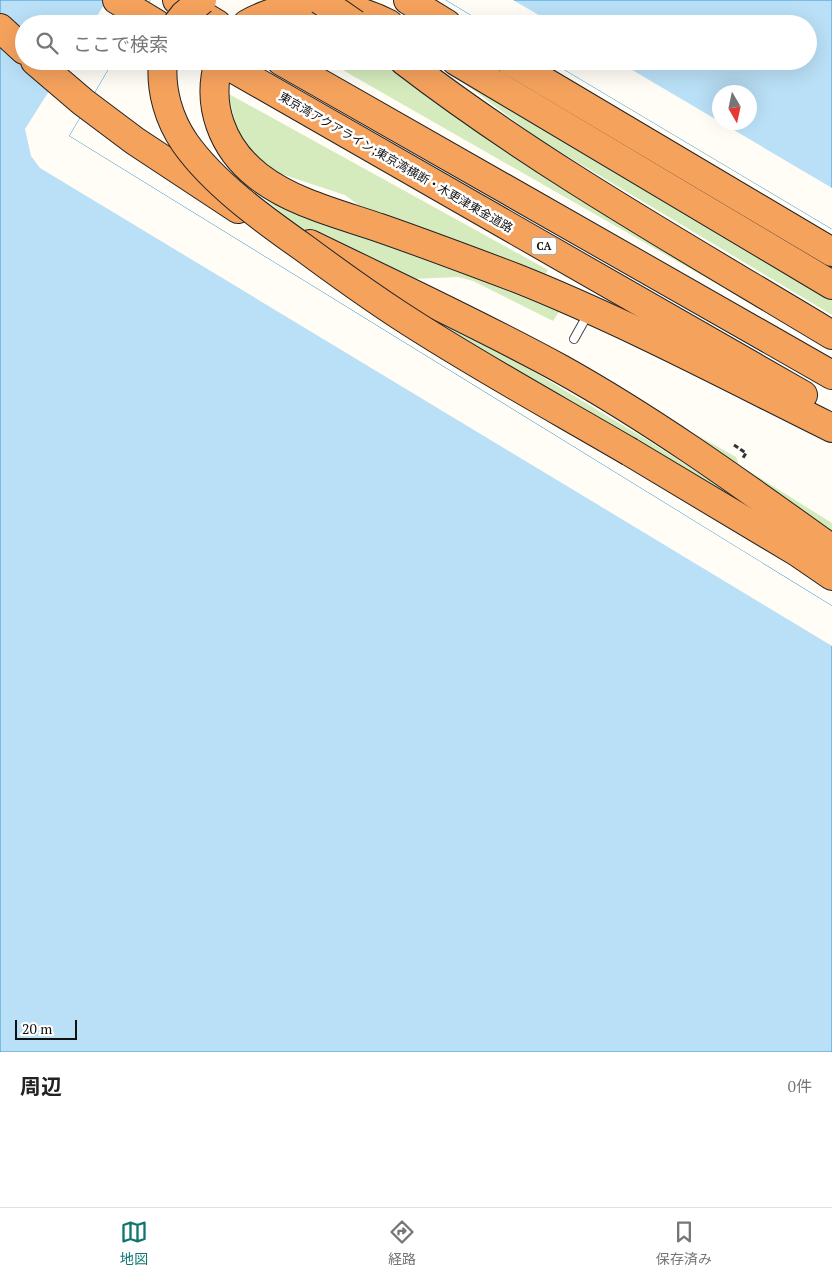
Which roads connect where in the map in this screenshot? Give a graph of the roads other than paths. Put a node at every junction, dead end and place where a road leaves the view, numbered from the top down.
1 (117, 0) edge
2 (177, 0) edge
3 (202, 0) edge
4 (320, 0) edge
5 (408, 0) edge
6 (142, 15) edge
7 (184, 15) edge
8 (202, 15) edge
9 (259, 15) edge
10 (342, 15) edge
11 (368, 15) edge
12 (433, 15) edge
13 (0, 28) edge
14 (15, 42) edge
15 (46, 70) edge
16 (163, 70) edge
17 (217, 70) edge
18 (234, 70) edge
19 (297, 70) edge
20 (416, 70) edge
21 (471, 70) edge
22 (525, 70) edge
23 (832, 252) edge
24 (832, 285) edge
25 (590, 310) junction
26 (832, 335) edge
27 (574, 339) dead end
28 (832, 375) edge
29 (832, 412) edge
30 (832, 428) edge
31 (832, 549) edge
32 (832, 576) edge

1 - 6 highway
2 - 8 highway
3 - 7 highway, bridge
4 - 10 highway, bridge
5 - 12 highway
9 - 11 highway
13 - 14 highway
15 - 31 highway
16 - 32 highway, bridge
17 - 25 highway
18 - 29 highway, 東京湾アクアライン;東京湾横断・木更津東金道路 / CA
19 - 28 highway, CA
20 - 26 highway
21 - 24 highway
22 - 23 highway
25 - 27 lane
25 - 30 highway

